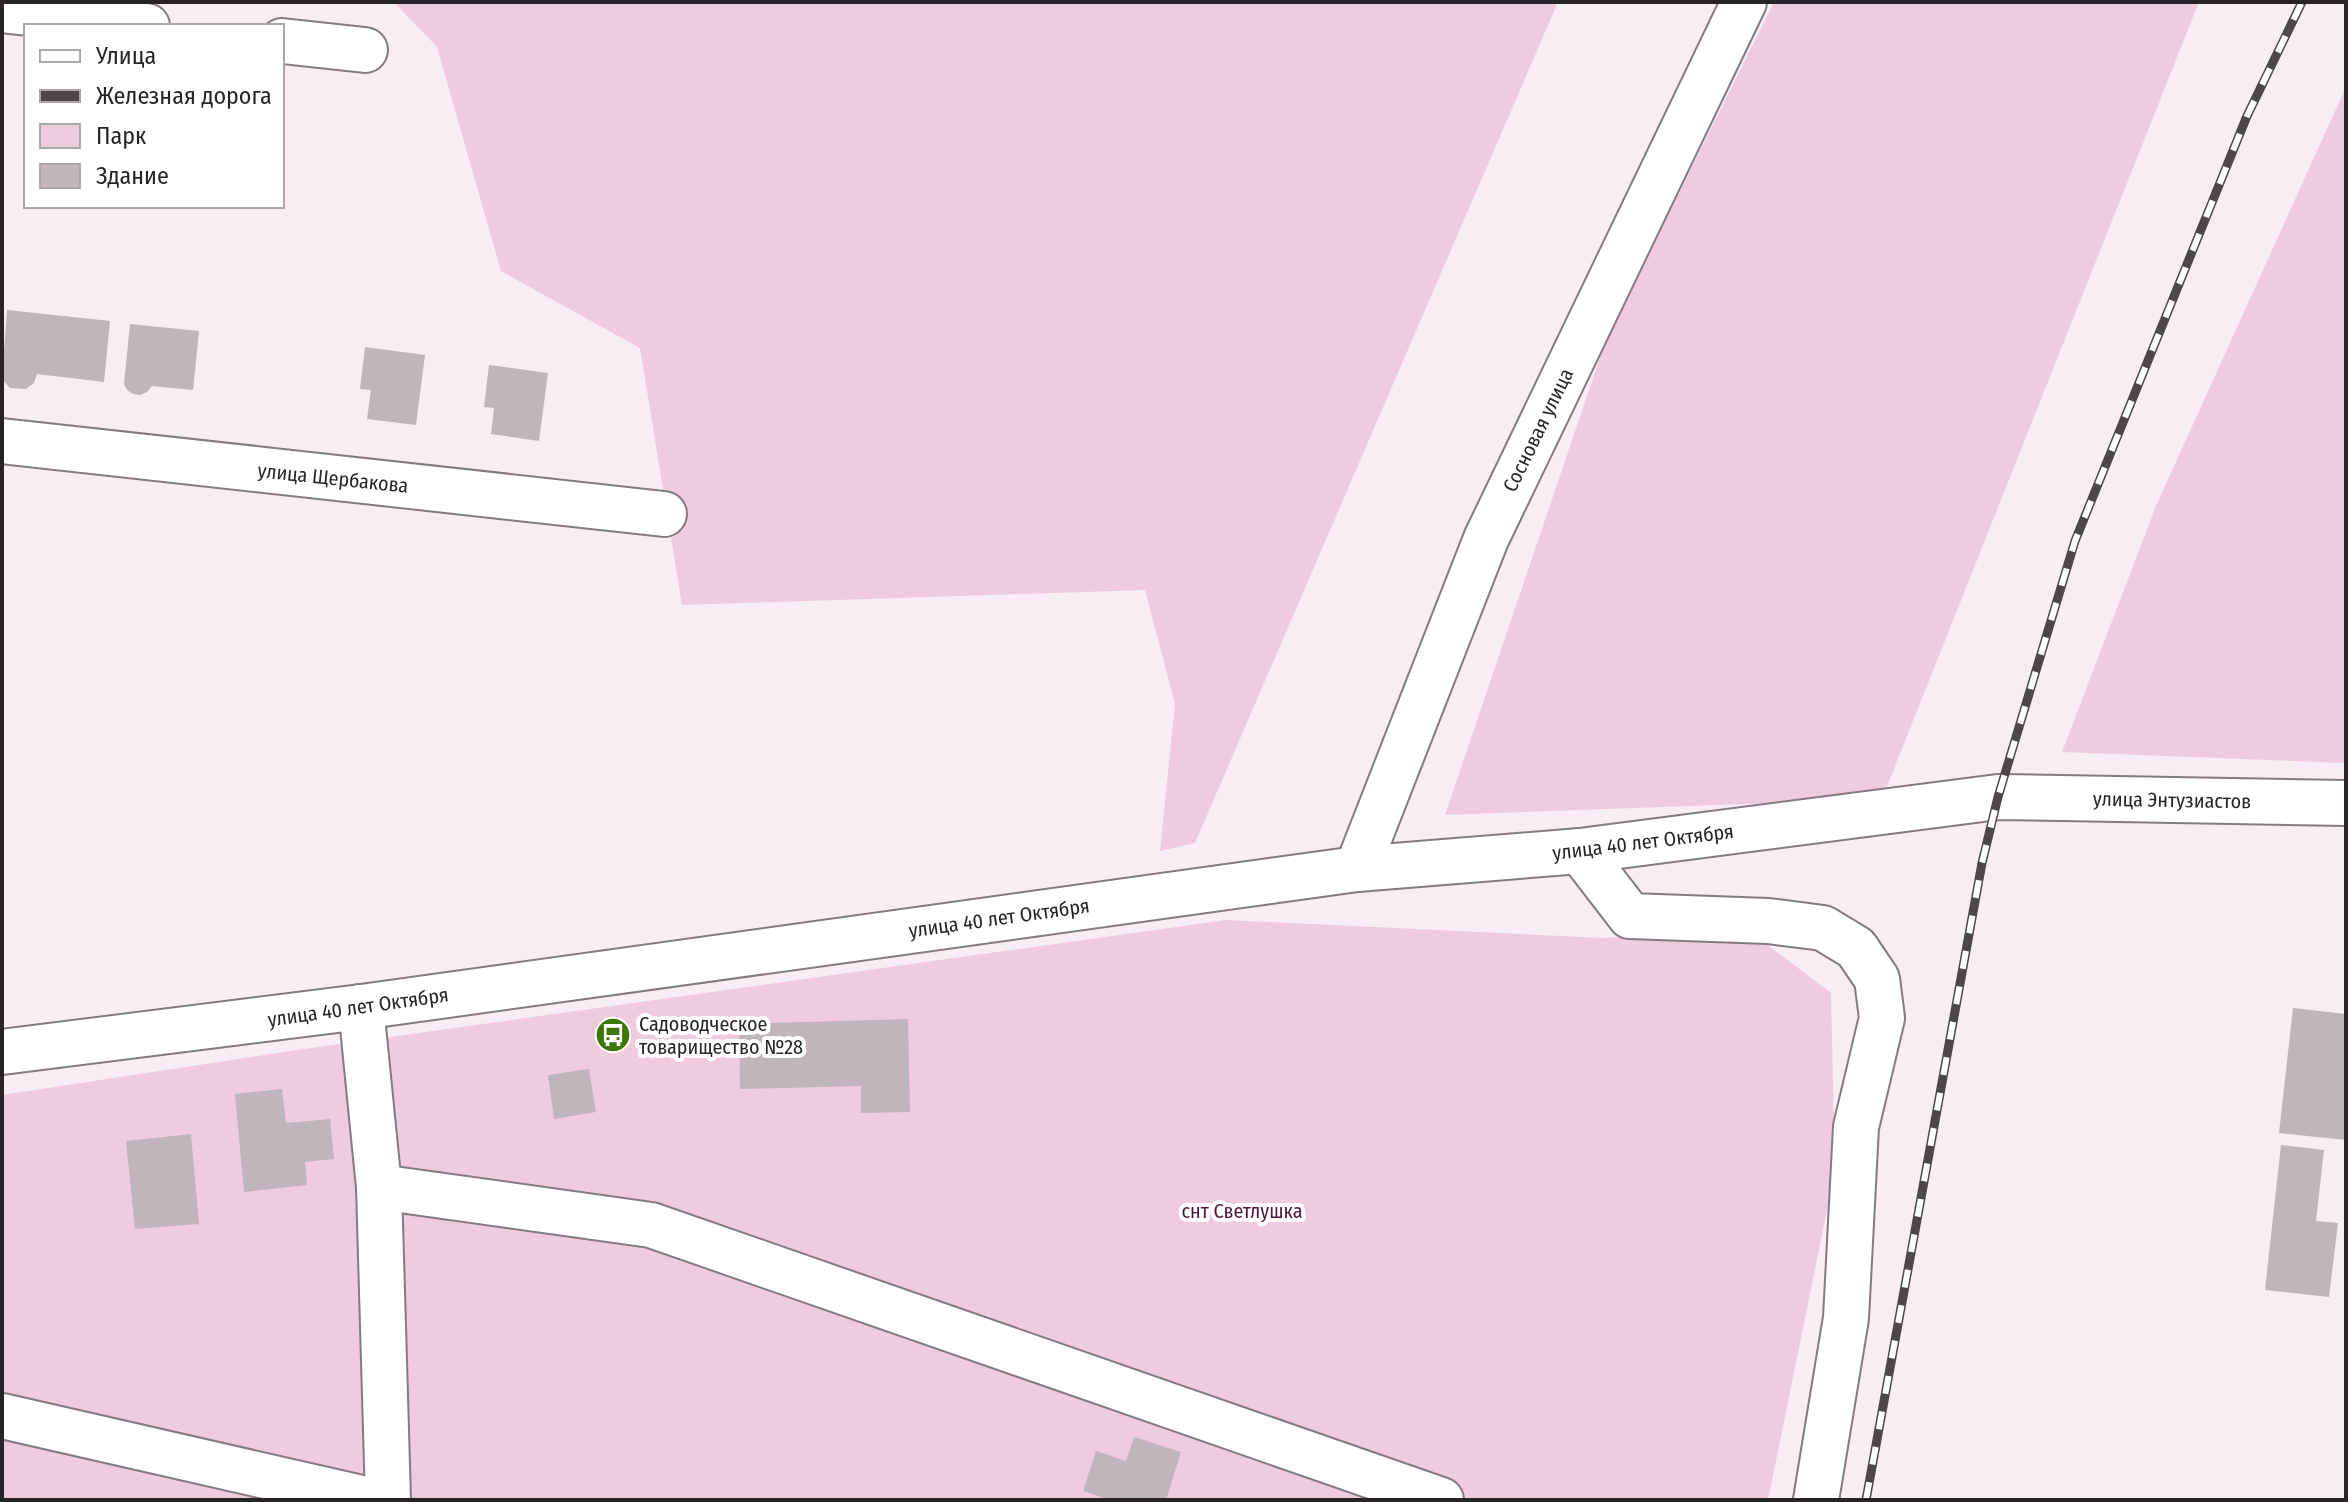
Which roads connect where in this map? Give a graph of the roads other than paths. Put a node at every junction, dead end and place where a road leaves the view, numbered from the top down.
1 (1744, 2) edge
2 (2, 10) edge
3 (129, 24) edge
4 (284, 41) edge
5 (365, 50) dead end
6 (2, 441) edge
7 (664, 514) dead end
8 (1998, 797) joint
9 (2346, 803) edge
10 (1580, 851) junction
11 (1357, 869) junction
12 (361, 1007) junction
13 (2, 1052) edge
14 (379, 1187) junction
15 (2, 1416) edge
16 (370, 1500) edge
17 (388, 1500) edge
18 (1441, 1500) edge
19 (1816, 1500) edge

1 - 11 street, Сосновая улица
2 - 3 street
4 - 5 street
6 - 7 street, улица Щербакова
8 - 9 street, улица Энтузиастов
8 - 10 street, улица 40 лет Октября
10 - 11 street, улица 40 лет Октября
10 - 19 street
11 - 12 street, улица 40 лет Октября
12 - 13 street, улица 40 лет Октября
12 - 14 street
14 - 17 street
14 - 18 street
15 - 16 street

